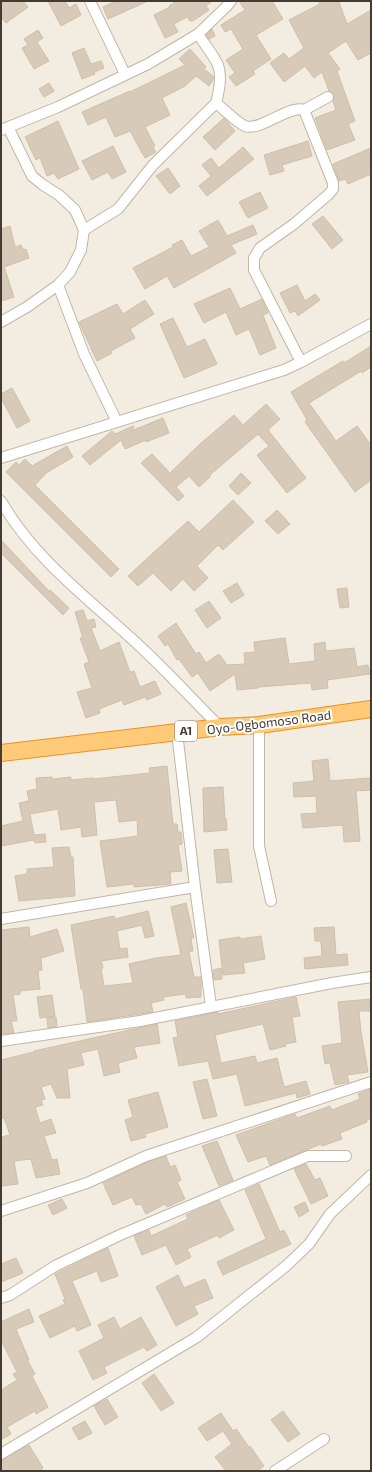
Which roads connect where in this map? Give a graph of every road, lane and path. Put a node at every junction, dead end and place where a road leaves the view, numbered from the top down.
1 (90, 1) edge
2 (231, 1) edge
3 (198, 34) junction
4 (125, 74) junction
5 (328, 97) dead end
6 (216, 102) junction
7 (304, 110) junction
8 (4, 128) edge
9 (84, 230) junction
10 (58, 285) junction
11 (1, 322) edge
12 (371, 324) edge
13 (301, 362) junction
14 (117, 422) junction
15 (1, 458) edge
16 (1, 501) edge
17 (371, 709) edge
18 (259, 725) junction
19 (220, 728) junction
20 (177, 732) junction
21 (1, 753) edge
22 (195, 887) junction
23 (271, 901) dead end
24 (1, 919) edge
25 (371, 977) edge
26 (211, 1006) junction
27 (1, 1041) edge
28 (371, 1082) edge
29 (346, 1156) dead end
30 (371, 1175) edge
31 (1, 1211) edge
32 (1, 1298) edge
33 (324, 1439) dead end
34 (1, 1454) edge
35 (275, 1471) edge

1 - 4 street
2 - 3 street
3 - 4 street
3 - 6 street
4 - 8 street
5 - 7 street
6 - 7 street
6 - 9 street
7 - 13 street
8 - 9 street
9 - 10 street
10 - 11 street
10 - 14 street
12 - 13 street
13 - 14 street
14 - 15 street
16 - 19 street
17 - 18 highway, Oyo-Ogbomoso Road / A1
18 - 19 highway, Oyo-Ogbomoso Road / A1
18 - 23 street
19 - 20 highway, Oyo-Ogbomoso Road / A1
20 - 21 highway, Oyo-Ogbomoso Road / A1
20 - 22 street
22 - 24 street
22 - 26 street
25 - 26 street
26 - 27 street
28 - 31 street
29 - 32 street
30 - 34 street
33 - 35 street

